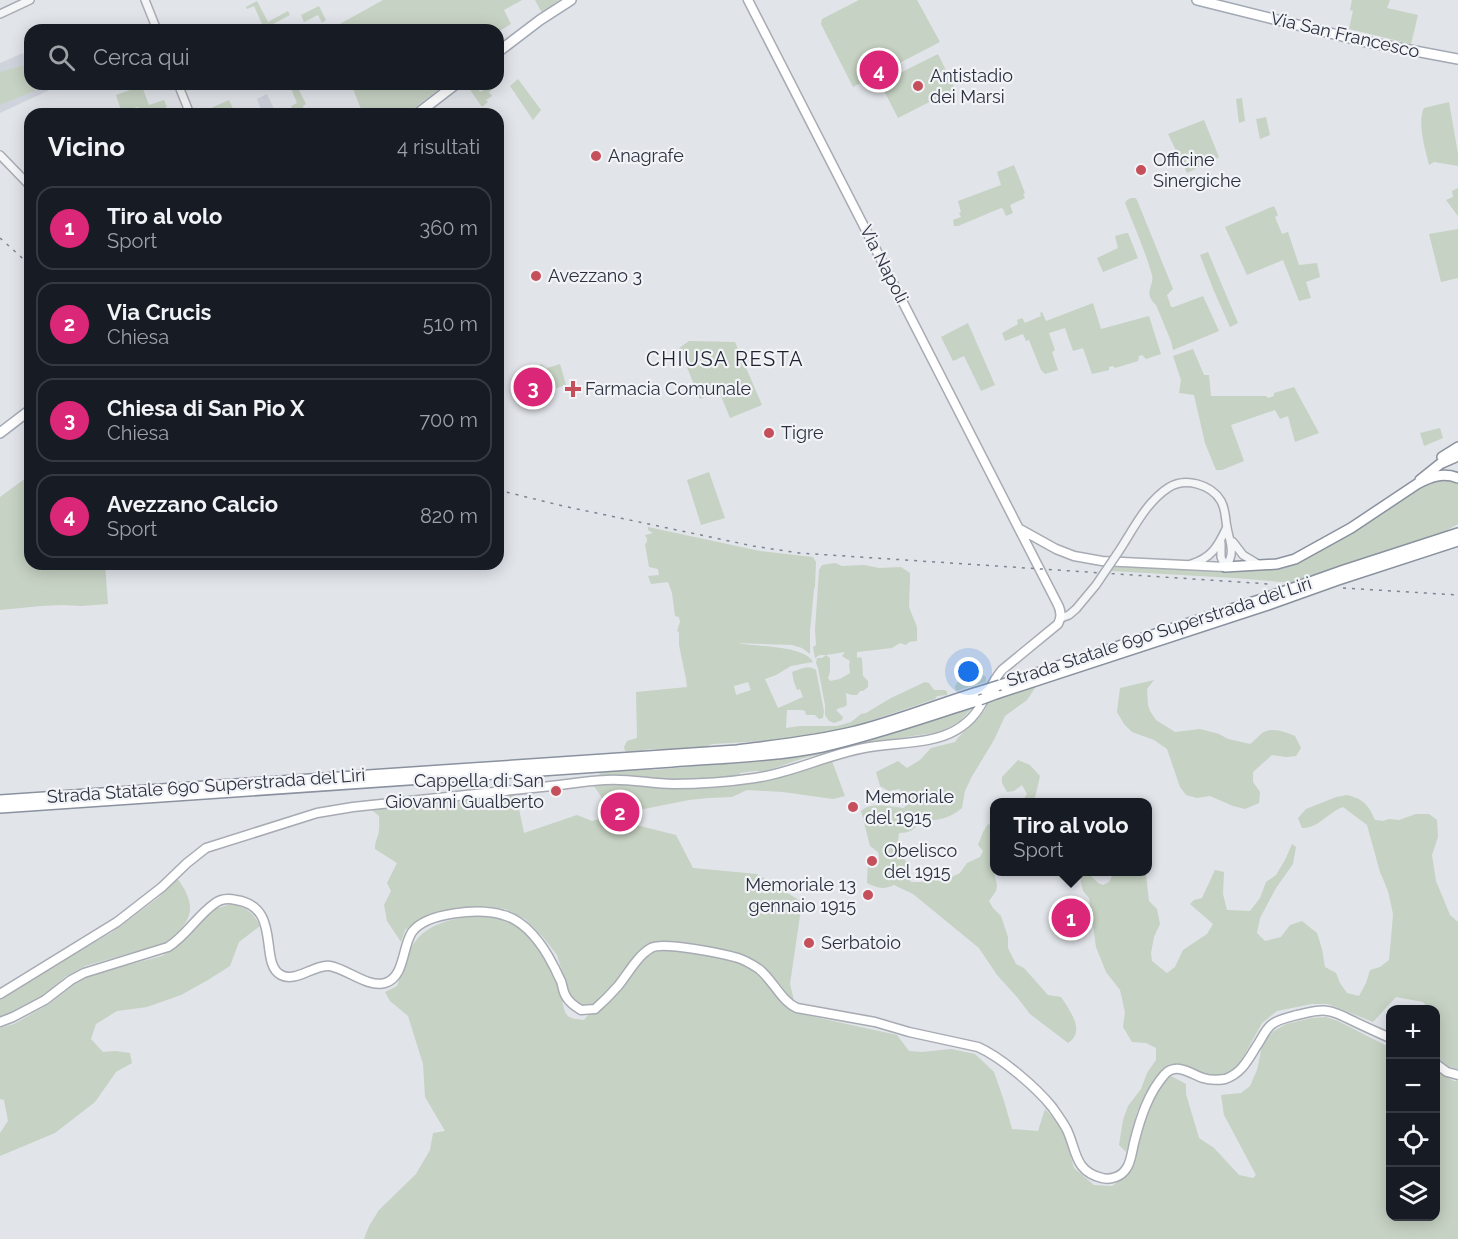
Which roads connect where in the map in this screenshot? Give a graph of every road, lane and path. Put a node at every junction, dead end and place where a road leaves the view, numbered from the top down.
1 (30, 0) edge
2 (145, 0) edge
3 (571, 0) edge
4 (748, 0) edge
5 (1197, 0) edge
6 (0, 14) edge
7 (155, 24) edge
8 (504, 47) edge
9 (1458, 59) edge
10 (180, 90) edge
11 (448, 90) edge
12 (188, 108) edge
13 (425, 108) edge
14 (0, 155) edge
15 (24, 180) edge
16 (24, 415) edge
17 (0, 433) edge
18 (1458, 447) edge
19 (1458, 456) edge
20 (1458, 462) edge
21 (1425, 477) junction
22 (1458, 478) edge
23 (1458, 526) edge
24 (1227, 527) junction
25 (1019, 529) junction
26 (1458, 533) edge
27 (1221, 540) junction
28 (1231, 540) junction
29 (1458, 541) edge
30 (1421, 545) junction
31 (1186, 566) junction
32 (1260, 566) junction
33 (1225, 567) junction
34 (1267, 602) junction
35 (1061, 618) junction
36 (998, 690) junction
37 (0, 800) edge
38 (0, 808) edge
39 (0, 994) edge
40 (0, 1022) edge
41 (1386, 1036) edge
42 (1440, 1067) edge
43 (1458, 1075) edge

1 - 6 street
2 - 7 street
3 - 8 main road
4 - 25 main road, Via Napoli
5 - 9 main road, Via San Francesco
10 - 12 street
11 - 13 main road
14 - 15 street
16 - 17 main road
18 - 21 main road
19 - 21 main road
20 - 21 main road
21 - 22 main road
21 - 32 main road
23 - 30 main road
24 - 27 street
24 - 28 street
24 - 35 street, bridge
25 - 31 main road
25 - 35 main road, Via Napoli
26 - 30 main road, Strada Statale 690 Superstrada del Liri
27 - 31 street
27 - 33 street
28 - 32 street
28 - 33 street
29 - 34 main road, Strada Statale 690 Superstrada del Liri
30 - 34 main road, Strada Statale 690 Superstrada del Liri
31 - 33 main road
32 - 33 main road
34 - 36 main road, Strada Statale 690 Superstrada del Liri
35 - 39 main road
36 - 37 main road, Strada Statale 690 Superstrada del Liri, bridge
36 - 38 main road, Strada Statale 690 Superstrada del Liri, bridge
40 - 41 main road
42 - 43 main road

